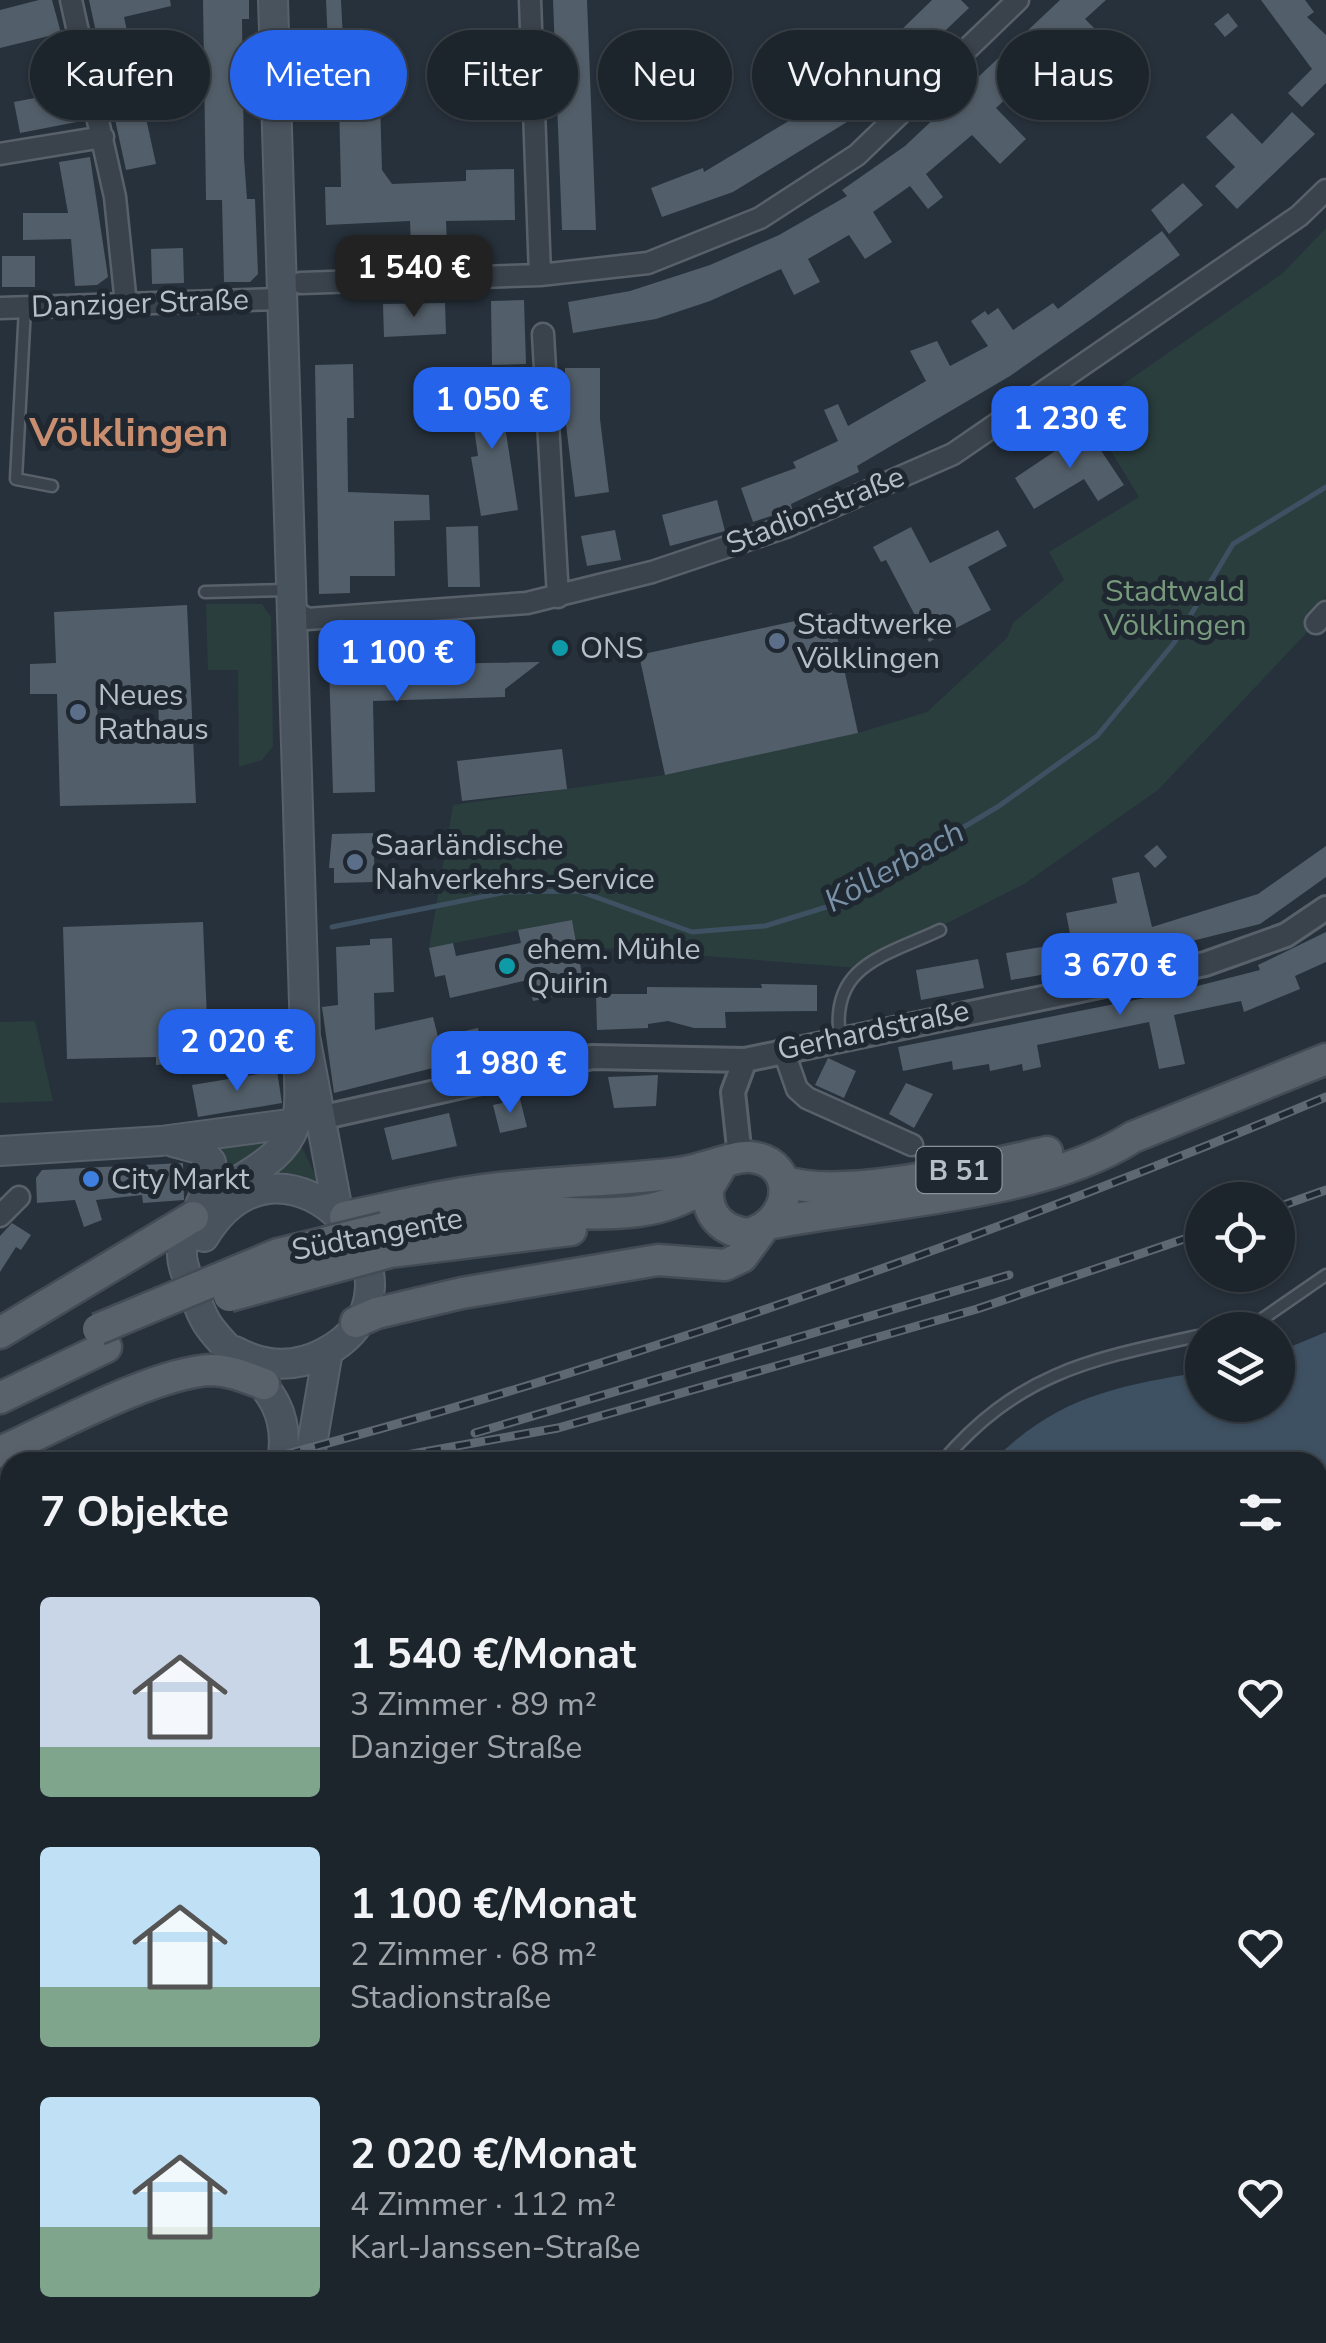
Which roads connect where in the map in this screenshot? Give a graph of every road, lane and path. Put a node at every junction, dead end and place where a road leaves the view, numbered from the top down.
1 (71, 0) edge
2 (274, 0) edge
3 (530, 0) edge
4 (1018, 0) edge
5 (103, 137) junction
6 (0, 154) edge
7 (1326, 190) edge
8 (540, 275) junction
9 (291, 291) junction
10 (126, 304) junction
11 (0, 308) edge
12 (25, 308) junction
13 (543, 334) dead end
14 (52, 486) dead end
15 (288, 591) junction
16 (205, 592) dead end
17 (558, 597) junction
18 (1326, 908) edge
19 (940, 930) dead end
20 (840, 1038) junction
21 (783, 1049) junction
22 (1326, 1058) edge
23 (745, 1060) junction
24 (308, 1120) junction
25 (1133, 1136) junction
26 (162, 1141) junction
27 (912, 1145) dead end
28 (0, 1151) edge
29 (724, 1168) junction
30 (782, 1181) junction
31 (19, 1197) dead end
32 (341, 1214) junction
33 (0, 1216) edge
34 (193, 1218) junction
35 (715, 1218) junction
36 (767, 1227) junction
37 (387, 1240) junction
38 (1326, 1276) edge
39 (196, 1296) junction
40 (1273, 1312) edge
41 (356, 1322) junction
42 (0, 1333) edge
43 (218, 1337) junction
44 (102, 1338) junction
45 (1185, 1339) edge
46 (328, 1351) junction
47 (0, 1374) edge
48 (264, 1384) junction
49 (0, 1398) edge
50 (0, 1452) edge
51 (283, 1452) edge
52 (311, 1452) edge
53 (951, 1452) edge

1 - 5 street
2 - 9 main road
3 - 8 street
4 - 8 street, Danziger Straße
5 - 6 street
5 - 10 street
7 - 17 street, Stadionstraße
8 - 9 street, Danziger Straße
9 - 10 street, Danziger Straße
9 - 15 main road
10 - 12 street, Danziger Straße
11 - 12 street, Danziger Straße
12 - 14 lane
13 - 17 street
15 - 16 lane
15 - 17 street, Stadionstraße
15 - 24 main road
18 - 20 street, Gerhardstraße
19 - 20 lane
20 - 21 street, Gerhardstraße
21 - 23 street, Gerhardstraße
21 - 27 street
22 - 25 main road
23 - 24 street, Gerhardstraße
23 - 29 street
24 - 26 main road
24 - 32 main road
24 - 34 main road
25 - 30 main road, B 51
25 - 36 main road
26 - 28 main road
26 - 34 main road
29 - 30 main road
29 - 32 main road
29 - 35 main road
29 - 37 main road, Südtangente
30 - 36 main road
31 - 33 street
32 - 39 main road
32 - 41 main road
34 - 39 main road
34 - 42 main road
35 - 36 main road
35 - 37 main road, Südtangente
36 - 41 main road
37 - 44 main road, Südtangente, bridge
38 - 40 lane
39 - 43 main road
41 - 46 main road
43 - 46 main road
43 - 48 main road
44 - 47 main road, Südtangente
44 - 49 main road, Südtangente
45 - 53 lane
46 - 52 main road
48 - 50 main road
48 - 51 main road

